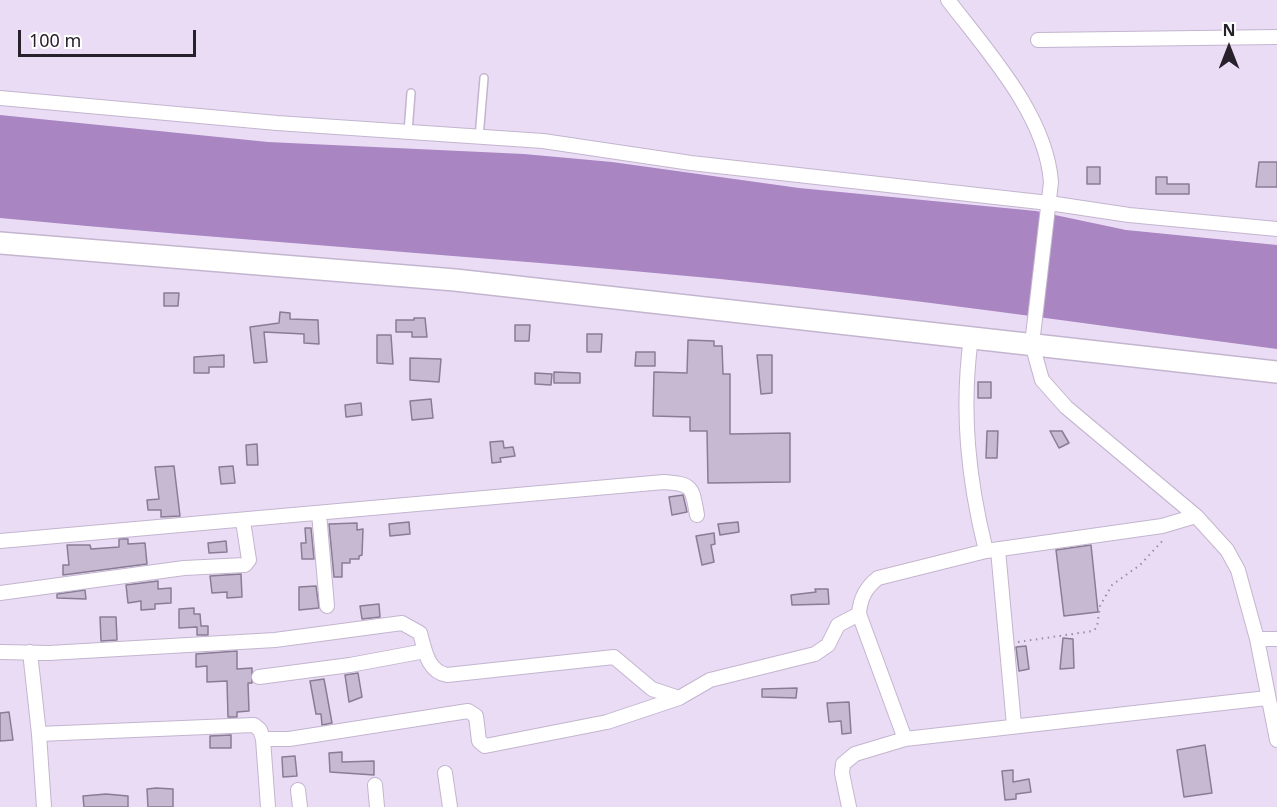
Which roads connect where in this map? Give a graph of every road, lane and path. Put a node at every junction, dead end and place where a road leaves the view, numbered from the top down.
1 (948, 0) edge
2 (1277, 37) edge
3 (1038, 40) dead end
4 (484, 78) dead end
5 (411, 93) dead end
6 (0, 98) edge
7 (408, 132) junction
8 (479, 138) junction
9 (1048, 205) junction
10 (1277, 222) edge
11 (1258, 227) junction
12 (1277, 230) edge
13 (0, 243) edge
14 (971, 337) junction
15 (1032, 337) junction
16 (1277, 372) edge
17 (319, 513) junction
18 (697, 515) dead end
19 (1196, 516) junction
20 (243, 521) junction
21 (1179, 521) junction
22 (0, 541) edge
23 (992, 551) junction
24 (0, 593) edge
25 (327, 606) dead end
26 (859, 614) junction
27 (1257, 639) junction
28 (1277, 639) edge
29 (1006, 644) junction
30 (425, 651) junction
31 (0, 652) edge
32 (30, 652) junction
33 (259, 677) dead end
34 (679, 698) junction
35 (1267, 698) junction
36 (1014, 725) junction
37 (39, 734) junction
38 (263, 739) junction
39 (905, 739) junction
40 (1277, 740) edge
41 (445, 773) dead end
42 (375, 784) dead end
43 (298, 790) dead end
44 (44, 807) edge
45 (268, 807) edge
46 (300, 807) edge
47 (376, 807) edge
48 (450, 807) edge
49 (849, 807) edge

1 - 9 street
2 - 3 street
4 - 8 lane
5 - 7 lane
6 - 7 street
7 - 8 street
8 - 9 street
9 - 11 street
9 - 15 street
10 - 11 street
11 - 12 street
13 - 14 main road
14 - 15 main road
14 - 23 street
15 - 16 main road
15 - 19 street
17 - 18 street
17 - 20 street
17 - 25 street
19 - 21 street
19 - 27 street
20 - 22 street
20 - 24 street
21 - 23 street
21 - 29 path
23 - 26 street
23 - 29 street
26 - 34 street
26 - 39 street
27 - 28 street
27 - 35 street
29 - 36 street
30 - 32 street
30 - 33 street
30 - 34 street
31 - 32 street
32 - 37 street
34 - 38 street
35 - 36 street
35 - 40 street
36 - 39 street
37 - 38 street
37 - 44 street
38 - 45 street
39 - 49 street
41 - 48 street
42 - 47 street
43 - 46 street

